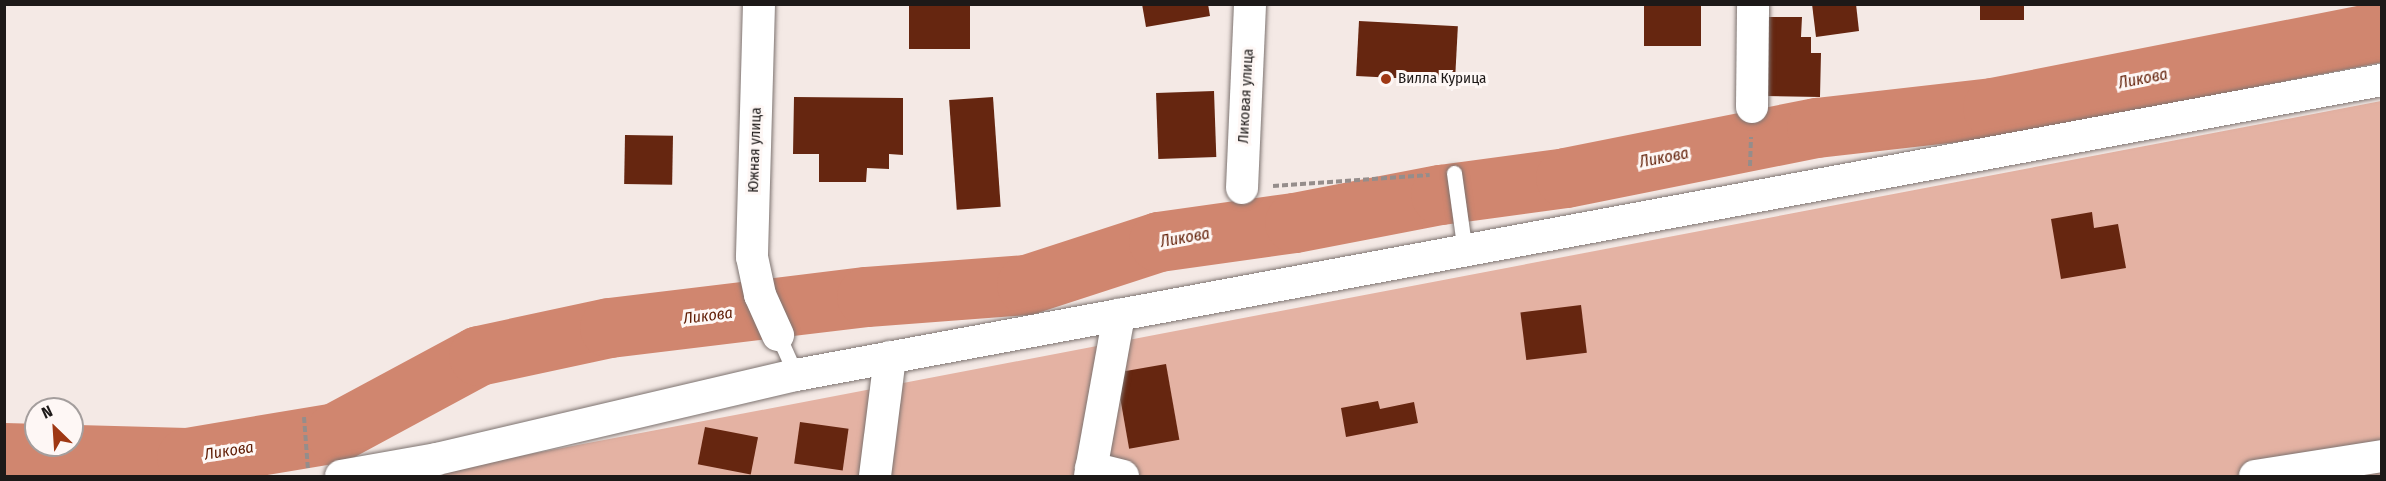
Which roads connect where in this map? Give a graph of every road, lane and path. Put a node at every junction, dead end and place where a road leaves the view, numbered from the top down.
1 (759, 4) edge
2 (1250, 4) edge
3 (1753, 4) edge
4 (2382, 80) edge
5 (1752, 107) dead end
6 (1454, 173) joint
7 (1242, 188) joint
8 (1463, 237) junction
9 (1119, 315) junction
10 (778, 335) joint
11 (890, 357) junction
12 (796, 375) junction
13 (304, 417) dead end
14 (2382, 456) edge
15 (436, 468) edge
16 (1090, 472) edge
17 (309, 477) edge
18 (341, 477) edge
19 (875, 477) edge
20 (1123, 477) edge
21 (2255, 477) edge

1 - 10 street, Южная улица
2 - 7 street, Ликовая улица
3 - 5 street
4 - 8 street
6 - 7 path
6 - 8 lane
8 - 9 street
9 - 11 street
9 - 16 street
10 - 12 lane
11 - 12 street
11 - 19 street
12 - 15 street
13 - 17 path
14 - 21 street
15 - 18 street
16 - 20 street

